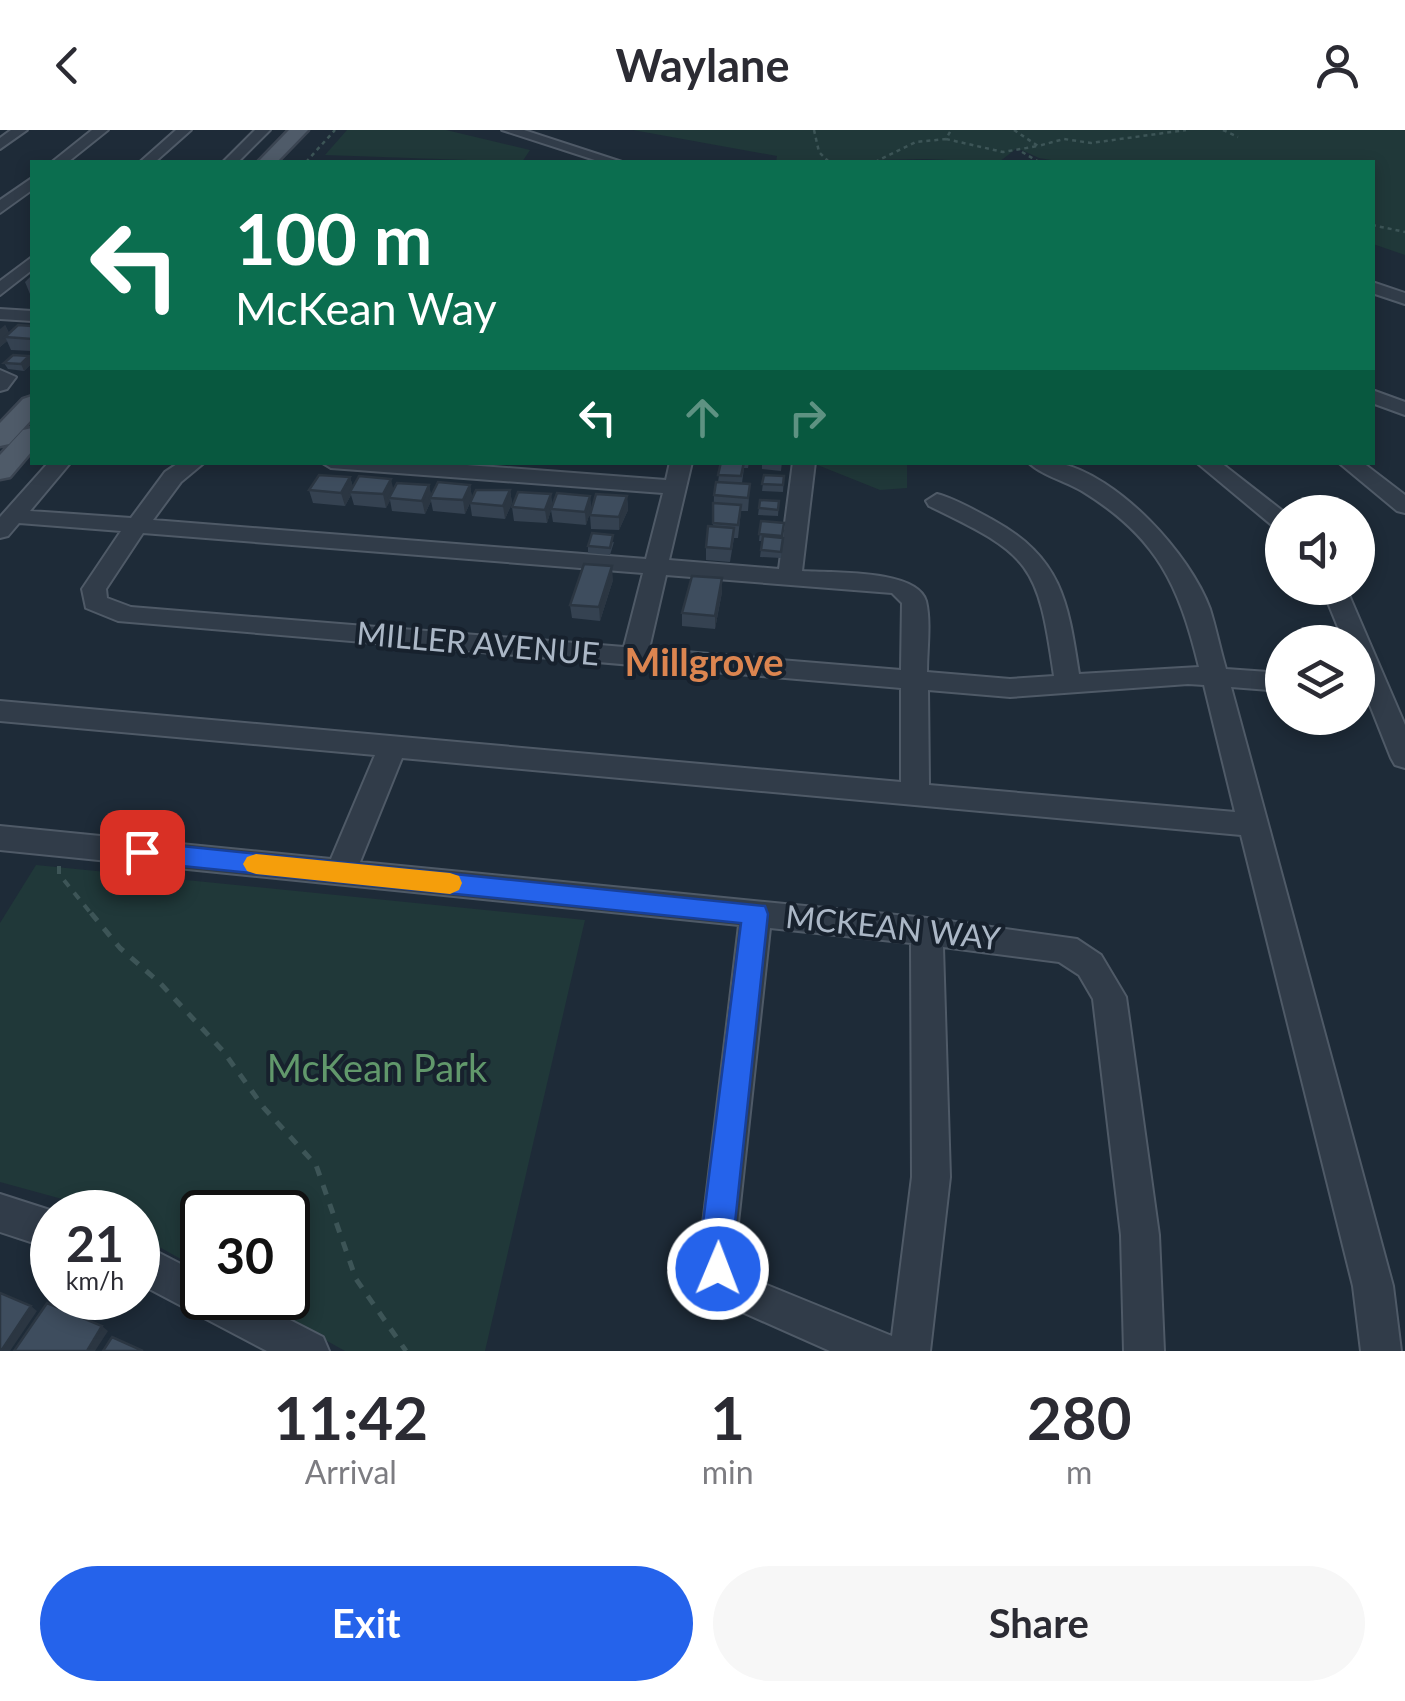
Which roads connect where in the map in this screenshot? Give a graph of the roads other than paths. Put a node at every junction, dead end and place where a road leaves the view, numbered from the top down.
1 (20, 130) edge
2 (101, 130) edge
3 (184, 130) edge
4 (263, 130) edge
5 (298, 130) edge
6 (320, 130) edge
7 (514, 130) edge
8 (0, 145) edge
9 (570, 148) junction
10 (62, 160) edge
11 (149, 160) edge
12 (232, 160) edge
13 (269, 160) edge
14 (291, 160) edge
15 (549, 160) edge
16 (609, 160) edge
17 (30, 185) edge
18 (0, 208) edge
19 (0, 261) edge
20 (30, 262) edge
21 (30, 264) edge
22 (1375, 288) edge
23 (0, 290) edge
24 (1405, 299) edge
25 (0, 314) edge
26 (30, 316) edge
27 (0, 376) edge
28 (0, 385) edge
29 (1375, 397) edge
30 (30, 406) edge
31 (1405, 409) edge
32 (0, 438) edge
33 (30, 438) edge
34 (58, 465) edge
35 (191, 465) edge
36 (411, 465) edge
37 (804, 465) edge
38 (1045, 465) edge
39 (1210, 465) edge
40 (1352, 465) edge
41 (0, 471) edge
42 (678, 475) edge
43 (937, 501) dead end
44 (1405, 506) edge
45 (1265, 509) edge
46 (6, 523) edge
47 (138, 525) junction
48 (656, 566) junction
49 (790, 575) junction
50 (1342, 605) edge
51 (634, 656) junction
52 (1217, 676) junction
53 (916, 679) junction
54 (1265, 680) edge
55 (1068, 686) junction
56 (1380, 690) edge
57 (0, 712) edge
58 (393, 746) junction
59 (1405, 758) edge
60 (915, 794) junction
61 (1253, 825) junction
62 (0, 838) edge
63 (341, 872) junction
64 (756, 914) junction
65 (927, 931) junction
66 (0, 1213) edge
67 (30, 1223) edge
68 (249, 1320) edge
69 (310, 1351) edge
70 (880, 1351) edge
71 (910, 1351) edge
72 (1144, 1351) edge
73 (1381, 1351) edge

1 - 8 street
2 - 10 street
3 - 11 street
4 - 12 street
5 - 13 main road
6 - 14 main road
7 - 9 street
9 - 15 street
9 - 16 street
17 - 18 street
19 - 20 street
21 - 23 street
22 - 24 street
25 - 26 street
27 - 28 street
29 - 31 street
30 - 32 main road
33 - 41 main road
34 - 46 street
35 - 47 street
36 - 42 street
37 - 49 street
38 - 52 street
39 - 45 street
40 - 44 street
42 - 48 street
43 - 55 street
46 - 47 street
47 - 48 street
47 - 51 street, MILLER AVENUE
48 - 49 street
48 - 51 street
49 - 53 street
50 - 56 street
51 - 53 street, MILLER AVENUE
52 - 54 street, MILLER AVENUE
52 - 55 street, MILLER AVENUE
52 - 61 street
53 - 55 street, MILLER AVENUE
53 - 60 street
56 - 59 street
57 - 58 street
58 - 60 street
58 - 63 street
60 - 61 street
61 - 73 street
62 - 63 street, MCKEAN WAY
63 - 64 street, MCKEAN WAY
64 - 65 street, MCKEAN WAY
64 - 70 street
65 - 71 street
65 - 72 street, MCKEAN WAY
66 - 67 street
68 - 69 street

